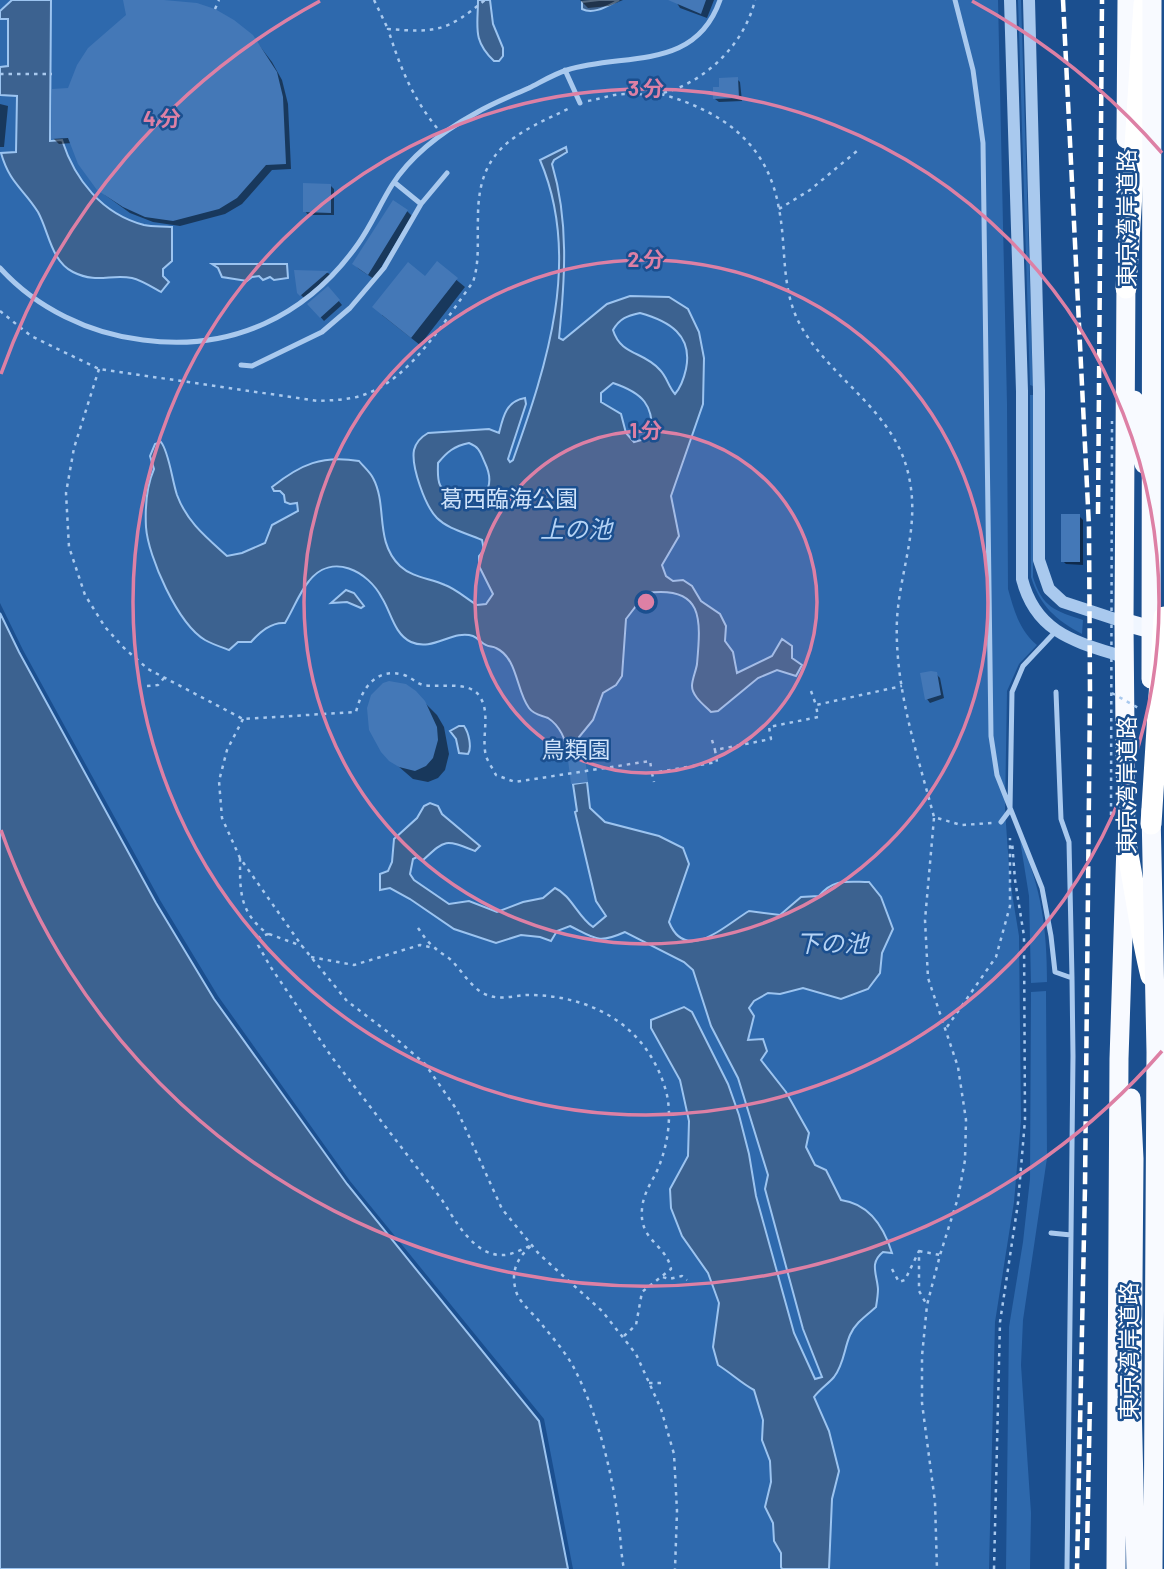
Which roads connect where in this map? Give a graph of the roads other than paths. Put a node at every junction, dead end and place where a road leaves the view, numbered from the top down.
1 (720, 0) edge
2 (955, 0) edge
3 (1010, 0) edge
4 (1029, 0) edge
5 (1127, 0) edge
6 (1145, 0) edge
7 (1152, 0) edge
8 (565, 70) junction
9 (580, 103) road end
10 (984, 143) junction
11 (974, 144) dead end
12 (447, 173) dead end
13 (394, 182) junction
14 (421, 204) junction
15 (0, 268) edge
16 (1126, 288) junction
17 (241, 365) dead end
18 (1126, 371) junction
19 (1164, 544) edge
20 (1164, 617) edge
21 (1124, 622) junction
22 (1056, 631) junction
23 (1164, 634) edge
24 (1124, 657) junction
25 (1164, 668) edge
26 (1056, 692) dead end
27 (1010, 810) junction
28 (1001, 822) road end
29 (1151, 824) junction
30 (1126, 844) junction
31 (1072, 978) junction
32 (1123, 978) junction
33 (1164, 1036) edge
34 (1051, 1233) dead end
35 (1071, 1234) junction
36 (1067, 1569) edge
37 (1116, 1569) edge
38 (1136, 1569) edge
39 (1153, 1569) edge

1 - 8 lane
2 - 10 lane
3 - 22 street
4 - 21 street
5 - 16 highway
6 - 16 highway
7 - 29 highway, 東京湾岸道路, bridge
8 - 9 lane
8 - 13 lane
10 - 11 lane
10 - 27 lane
12 - 14 lane
13 - 14 lane
13 - 15 lane
14 - 17 lane
16 - 18 highway
18 - 19 highway
18 - 21 highway
20 - 29 highway, bridge
21 - 23 main road
21 - 24 highway
22 - 24 street
22 - 27 lane
24 - 25 main road
24 - 30 highway
26 - 31 lane
27 - 28 lane
27 - 31 lane
29 - 39 highway, 東京湾岸道路, bridge
30 - 32 highway
30 - 33 highway
31 - 35 lane
32 - 37 highway
32 - 38 highway
34 - 35 lane
35 - 36 lane

